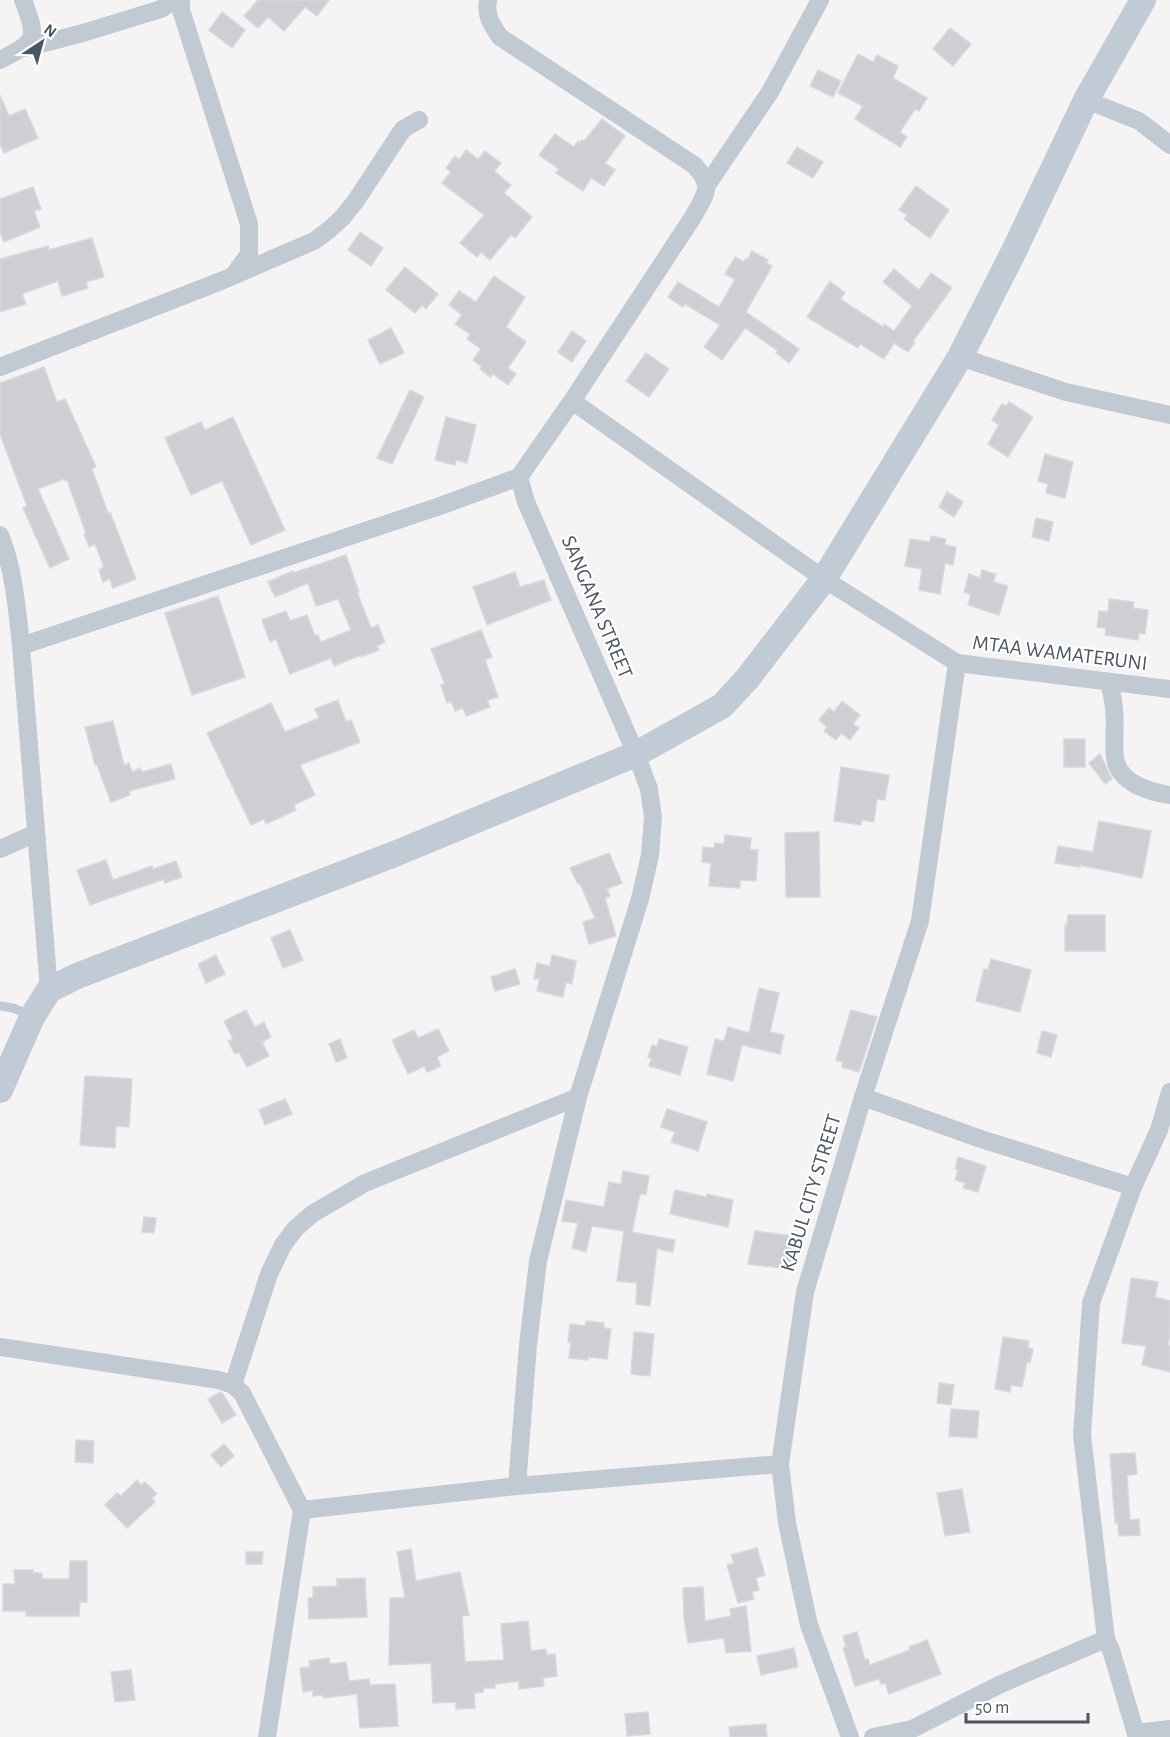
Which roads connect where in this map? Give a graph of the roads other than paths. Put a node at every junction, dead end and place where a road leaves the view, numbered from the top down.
1 (23, 0) edge
2 (174, 0) edge
3 (181, 0) edge
4 (488, 0) edge
5 (820, 0) edge
6 (1143, 0) edge
7 (25, 48) junction
8 (0, 60) edge
9 (1086, 100) junction
10 (419, 120) dead end
11 (1170, 145) edge
12 (707, 185) junction
13 (233, 276) junction
14 (960, 357) junction
15 (0, 367) edge
16 (572, 401) junction
17 (1170, 415) edge
18 (519, 477) junction
19 (0, 535) edge
20 (824, 579) junction
21 (21, 646) junction
22 (957, 663) junction
23 (1109, 682) junction
24 (1170, 689) edge
25 (636, 754) junction
26 (1170, 795) edge
27 (36, 833) junction
28 (0, 849) edge
29 (49, 990) junction
30 (0, 1006) edge
31 (32, 1017) junction
32 (0, 1090) edge
33 (1170, 1092) edge
34 (578, 1097) junction
35 (863, 1097) junction
36 (1133, 1187) junction
37 (0, 1347) edge
38 (233, 1385) junction
39 (780, 1464) junction
40 (517, 1486) junction
41 (302, 1510) junction
42 (1106, 1639) junction
43 (1170, 1729) edge
44 (1136, 1735) edge
45 (267, 1737) edge
46 (850, 1737) edge
47 (873, 1737) edge

1 - 7 street
2 - 7 street
3 - 13 street
4 - 12 street
5 - 12 street
6 - 9 street
7 - 8 street
9 - 11 street
9 - 14 street
10 - 13 street
12 - 16 street
13 - 15 street
14 - 17 street
14 - 20 street
16 - 18 street
16 - 20 street, MTAA WAMATERUNI
18 - 21 street
18 - 25 street, SANGANA STREET
19 - 21 street
20 - 22 street, MTAA WAMATERUNI
20 - 25 street
21 - 27 street
22 - 23 street, MTAA WAMATERUNI
22 - 35 street, KABUL CITY STREET
23 - 24 street, MTAA WAMATERUNI
23 - 26 street
25 - 29 street
25 - 34 street, SANGANA STREET
27 - 28 street
27 - 29 street
29 - 31 street
30 - 31 lane
31 - 32 street
33 - 36 street
34 - 38 street
34 - 40 street, SANGANA STREET
35 - 36 street
35 - 39 street, KABUL CITY STREET
36 - 42 street
37 - 38 street
38 - 41 street
39 - 40 street
39 - 46 street, KABUL CITY STREET
40 - 41 street
41 - 45 street
42 - 44 street
42 - 47 street
43 - 44 street

